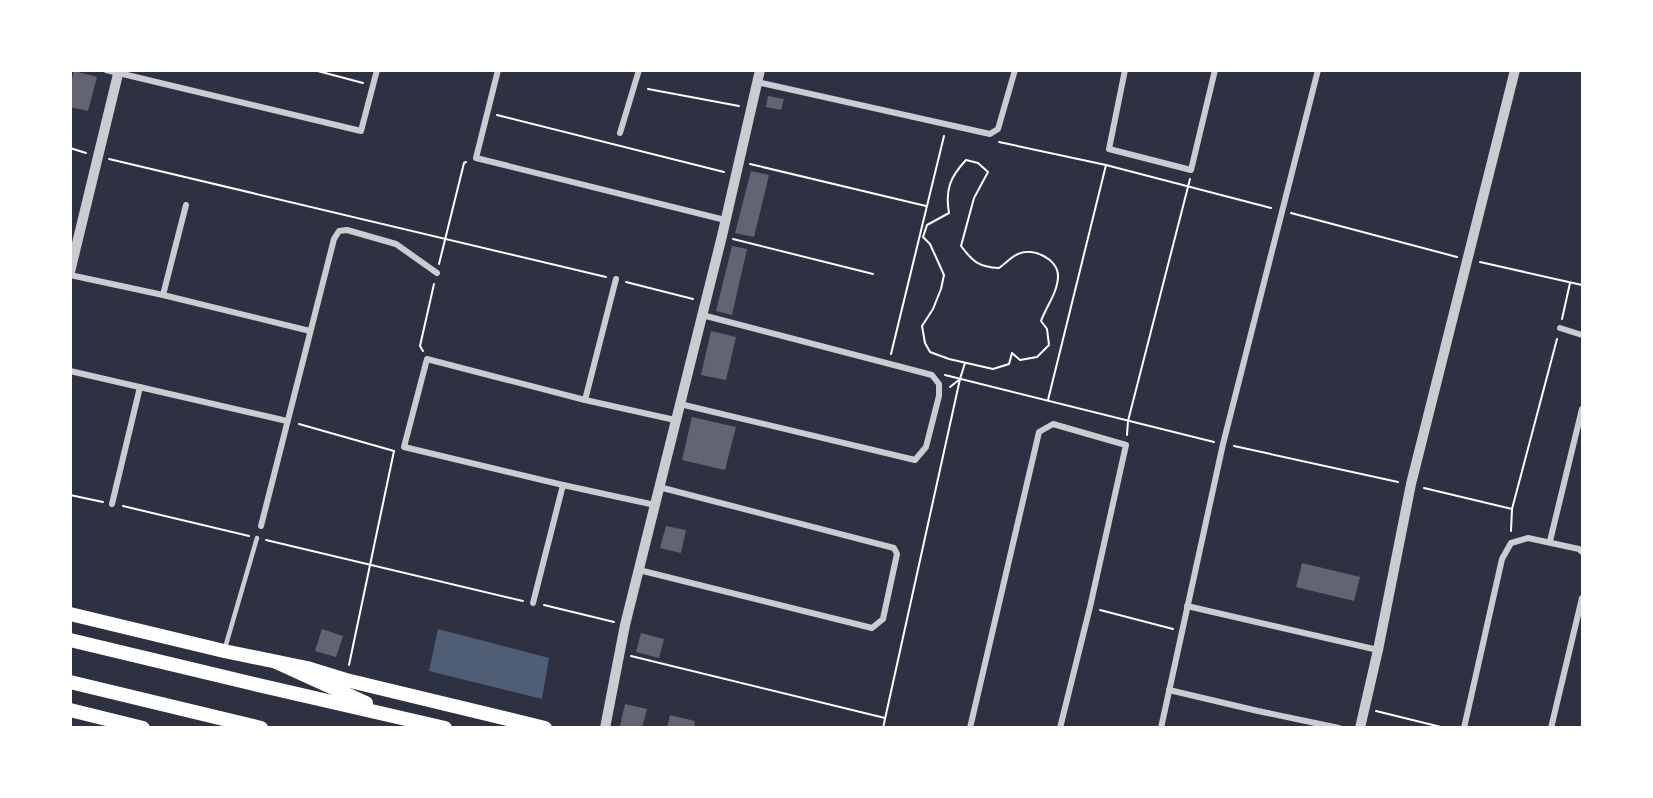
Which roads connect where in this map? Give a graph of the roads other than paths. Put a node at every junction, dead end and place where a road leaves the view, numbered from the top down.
1 (106, 70) edge
2 (377, 70) edge
3 (498, 70) edge
4 (639, 70) edge
5 (760, 70) edge
6 (1015, 70) edge
7 (1125, 70) edge
8 (1215, 70) edge
9 (1318, 70) edge
10 (1515, 70) edge
11 (119, 72) edge
12 (757, 82) junction
13 (620, 133) dead end
14 (186, 205) dead end
15 (725, 220) junction
16 (70, 273) edge
17 (437, 273) road end
18 (616, 279) road end
19 (163, 295) junction
20 (701, 315) junction
21 (1560, 328) road end
22 (310, 332) junction
23 (1582, 335) edge
24 (70, 370) edge
25 (140, 387) junction
26 (585, 400) junction
27 (680, 404) junction
28 (1582, 409) edge
29 (675, 420) junction
30 (287, 421) junction
31 (563, 485) junction
32 (659, 487) junction
33 (111, 504) road end
34 (655, 505) junction
35 (261, 526) dead end
36 (257, 538) road end
37 (1550, 541) junction
38 (1582, 552) edge
39 (639, 570) junction
40 (1582, 598) edge
41 (534, 603) road end
42 (1187, 606) junction
43 (70, 614) edge
44 (70, 640) edge
45 (1378, 650) junction
46 (224, 651) junction
47 (276, 662) junction
48 (70, 682) edge
49 (1170, 690) junction
50 (70, 710) edge
51 (393, 714) junction
52 (143, 728) edge
53 (261, 728) edge
54 (445, 728) edge
55 (545, 728) edge
56 (605, 728) edge
57 (970, 728) edge
58 (1060, 728) edge
59 (1161, 728) edge
60 (1339, 728) edge
61 (1360, 728) edge
62 (1464, 728) edge
63 (1551, 728) edge

1 - 11 street
2 - 11 street
3 - 15 street
4 - 13 street
5 - 12 street
6 - 12 street
7 - 8 street
9 - 42 street
10 - 45 street
11 - 16 street
12 - 15 street
14 - 19 street
15 - 20 street
16 - 19 street
17 - 22 street
18 - 26 street
19 - 22 street
20 - 27 street
20 - 27 street
21 - 23 street
22 - 30 street
24 - 25 street
25 - 30 street
25 - 33 street
26 - 29 street
26 - 31 street
27 - 29 street
28 - 37 street
29 - 32 street
30 - 35 street
31 - 34 street
31 - 41 street
32 - 34 street
32 - 39 street
34 - 39 street
36 - 46 lane
37 - 38 street
37 - 62 street
39 - 56 street
40 - 63 street
42 - 45 street
42 - 49 street
43 - 46 main road
44 - 51 main road
45 - 61 street
46 - 47 main road
47 - 51 main road
47 - 55 main road
48 - 53 main road
49 - 59 street
49 - 60 street
50 - 52 main road
51 - 54 main road
57 - 58 street

